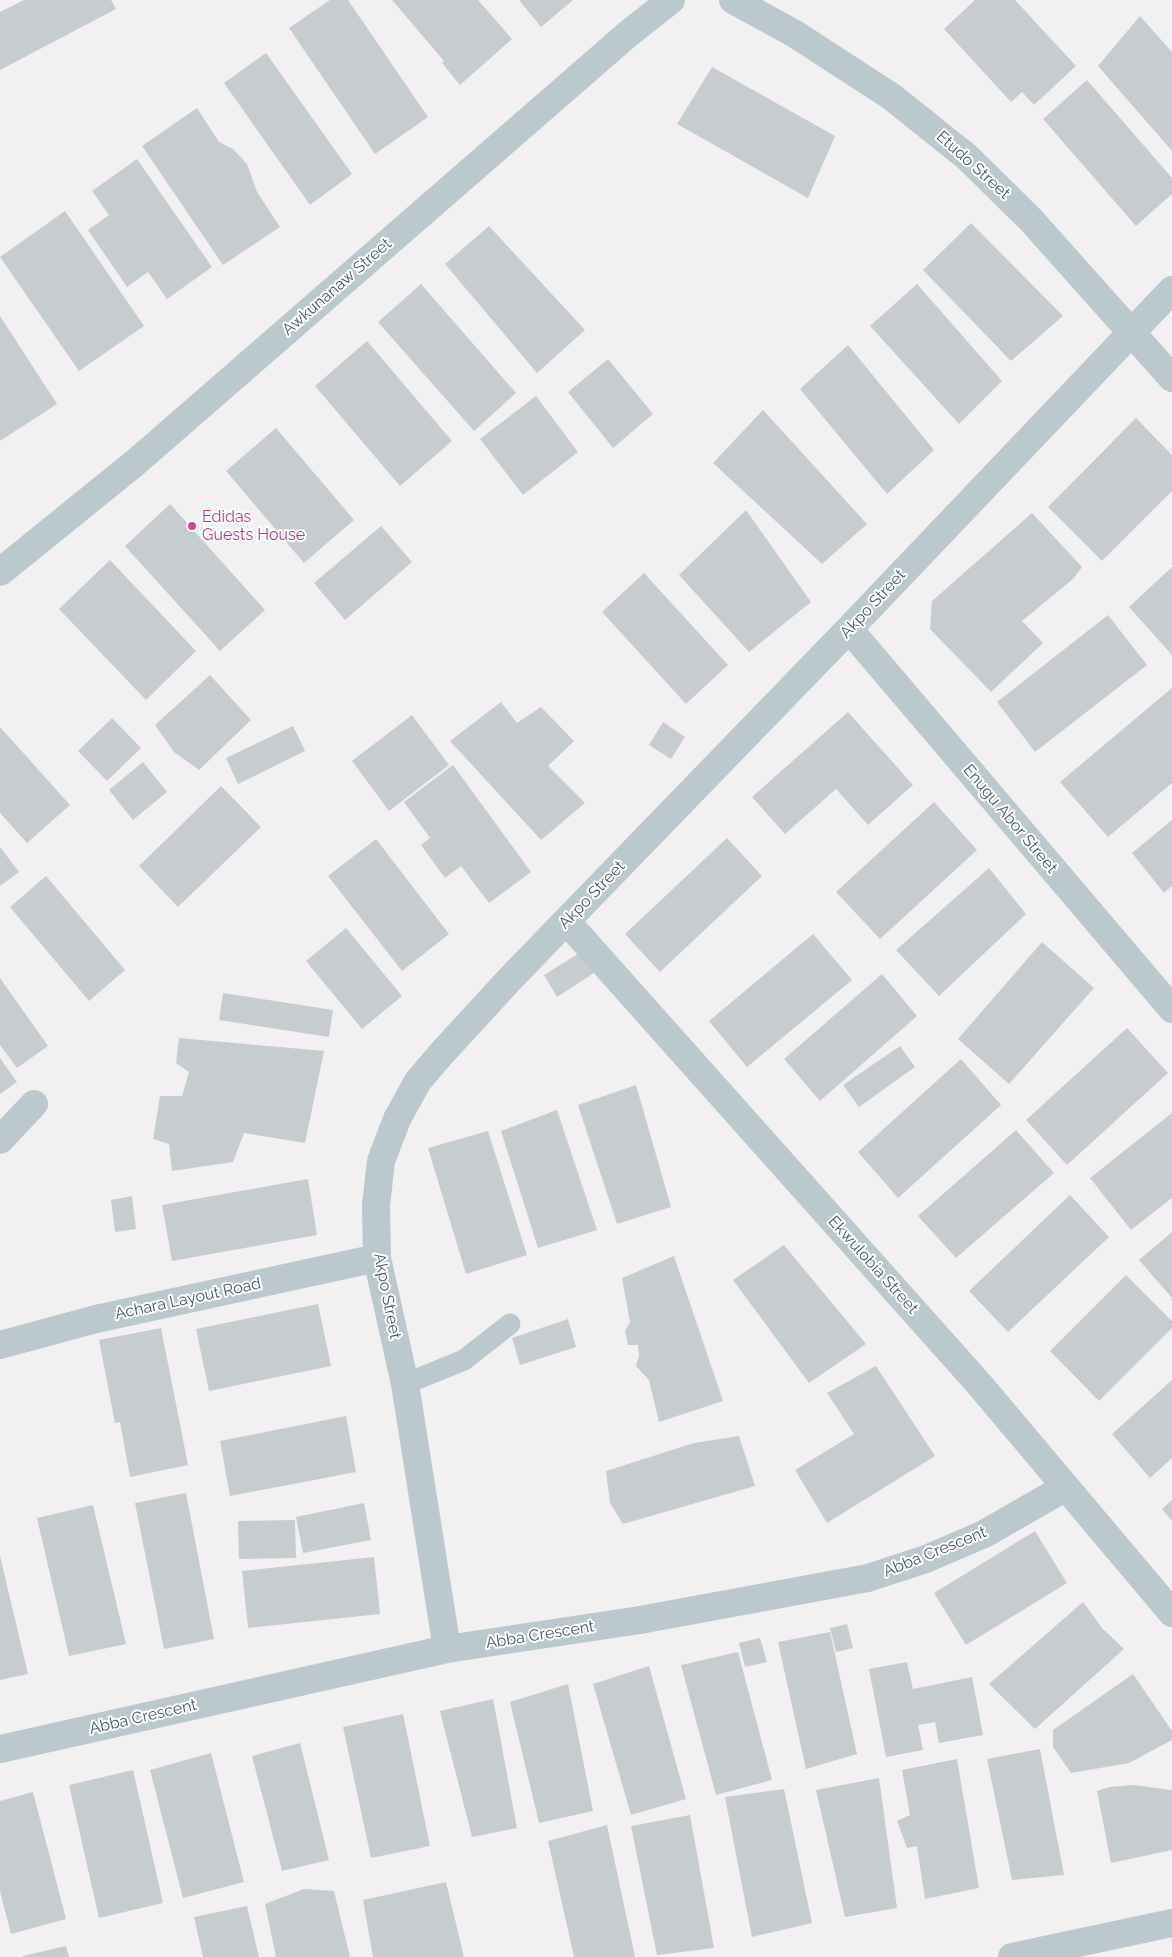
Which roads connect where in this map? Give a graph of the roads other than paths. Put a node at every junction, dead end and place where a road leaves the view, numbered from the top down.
1 (671, 0) edge
2 (733, 0) edge
3 (1172, 290) edge
4 (1132, 332) junction
5 (1172, 378) edge
6 (0, 572) edge
7 (849, 629) junction
8 (567, 922) junction
9 (1172, 1009) edge
10 (34, 1104) dead end
11 (0, 1140) edge
12 (377, 1258) junction
13 (510, 1324) dead end
14 (0, 1345) edge
15 (405, 1384) junction
16 (1066, 1487) junction
17 (1172, 1613) edge
18 (447, 1649) junction
19 (0, 1749) edge
20 (1172, 1923) edge
21 (1012, 1957) edge

1 - 6 street, Awkunanaw Street
2 - 4 street, Etudo Street
3 - 4 street, Akpo Street
4 - 5 street, Etudo Street
4 - 7 street, Akpo Street
7 - 8 street, Akpo Street
7 - 9 street, Enugu Abor Street
8 - 12 street, Akpo Street
8 - 16 street, Ekwulobia Street
10 - 11 street
12 - 14 street, Achara Layout Road
12 - 15 street, Akpo Street
13 - 15 lane
15 - 18 street, Akpo Street
16 - 17 street, Ekwulobia Street
16 - 18 street, Abba Crescent
18 - 19 street, Abba Crescent
20 - 21 street

